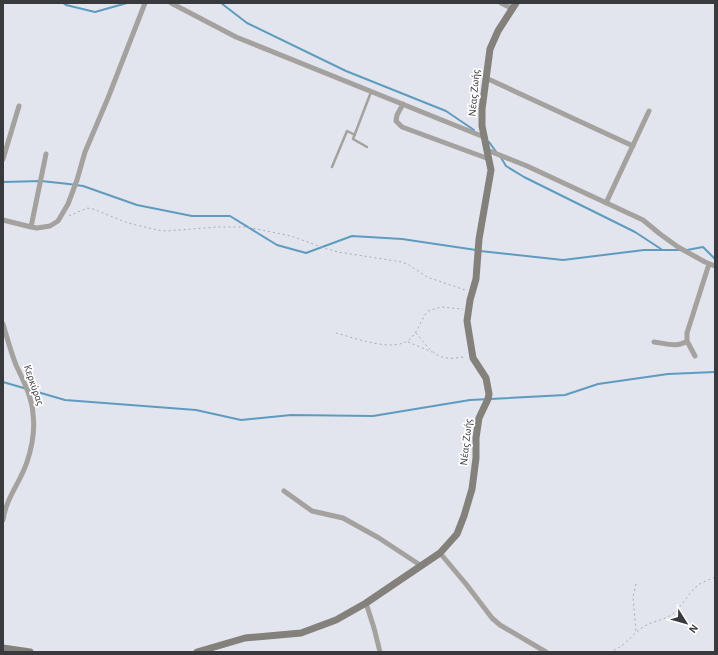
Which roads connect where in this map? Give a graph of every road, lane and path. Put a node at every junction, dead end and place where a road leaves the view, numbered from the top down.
1 (145, 3) edge
2 (171, 3) edge
3 (500, 3) edge
4 (515, 6) edge
5 (486, 78) junction
6 (371, 91) junction
7 (403, 104) junction
8 (18, 106) dead end
9 (649, 111) dead end
10 (355, 135) junction
11 (484, 137) junction
12 (632, 146) junction
13 (367, 147) dead end
14 (487, 150) junction
15 (46, 154) dead end
16 (3, 159) edge
17 (489, 159) junction
18 (332, 167) dead end
19 (606, 203) junction
20 (3, 220) edge
21 (58, 221) junction
22 (31, 227) junction
23 (709, 264) junction
24 (715, 266) edge
25 (474, 291) junction
26 (469, 306) junction
27 (3, 324) edge
28 (336, 333) dead end
29 (415, 333) junction
30 (406, 341) junction
31 (654, 342) dead end
32 (686, 342) junction
33 (435, 353) junction
34 (695, 356) dead end
35 (473, 358) junction
36 (284, 491) dead end
37 (3, 520) edge
38 (440, 553) junction
39 (420, 565) junction
40 (715, 577) edge
41 (636, 584) dead end
42 (366, 603) junction
43 (636, 632) junction
44 (3, 648) edge
45 (30, 652) edge
46 (197, 652) edge
47 (380, 652) edge
48 (546, 652) edge
49 (609, 652) edge

1 - 21 street
2 - 6 street
3 - 4 street
4 - 5 street, Νέας Ζωής
5 - 11 street, Νέας Ζωής
5 - 12 street
6 - 7 street
6 - 10 lane
7 - 11 street
7 - 17 street
8 - 16 street
9 - 12 street
10 - 13 lane
10 - 18 lane
11 - 14 street, Νέας Ζωής
12 - 19 street
14 - 17 street, Νέας Ζωής
14 - 19 street
15 - 22 street
17 - 25 street, Νέας Ζωής
19 - 23 street
20 - 22 street
21 - 22 street
21 - 25 path
23 - 24 street
23 - 32 street
25 - 26 street, Νέας Ζωής
26 - 29 path
26 - 35 street, Νέας Ζωής
27 - 37 street, Κερκύρας
28 - 30 path
29 - 30 path
29 - 33 path
30 - 33 path
31 - 32 street
32 - 34 street
33 - 35 path
35 - 38 street, Νέας Ζωής
36 - 39 street
38 - 39 street, Νέας Ζωής
38 - 48 street
39 - 42 street, Νέας Ζωής
40 - 43 path
41 - 43 path
42 - 46 street, Νέας Ζωής
42 - 47 street
43 - 49 path
44 - 45 street

